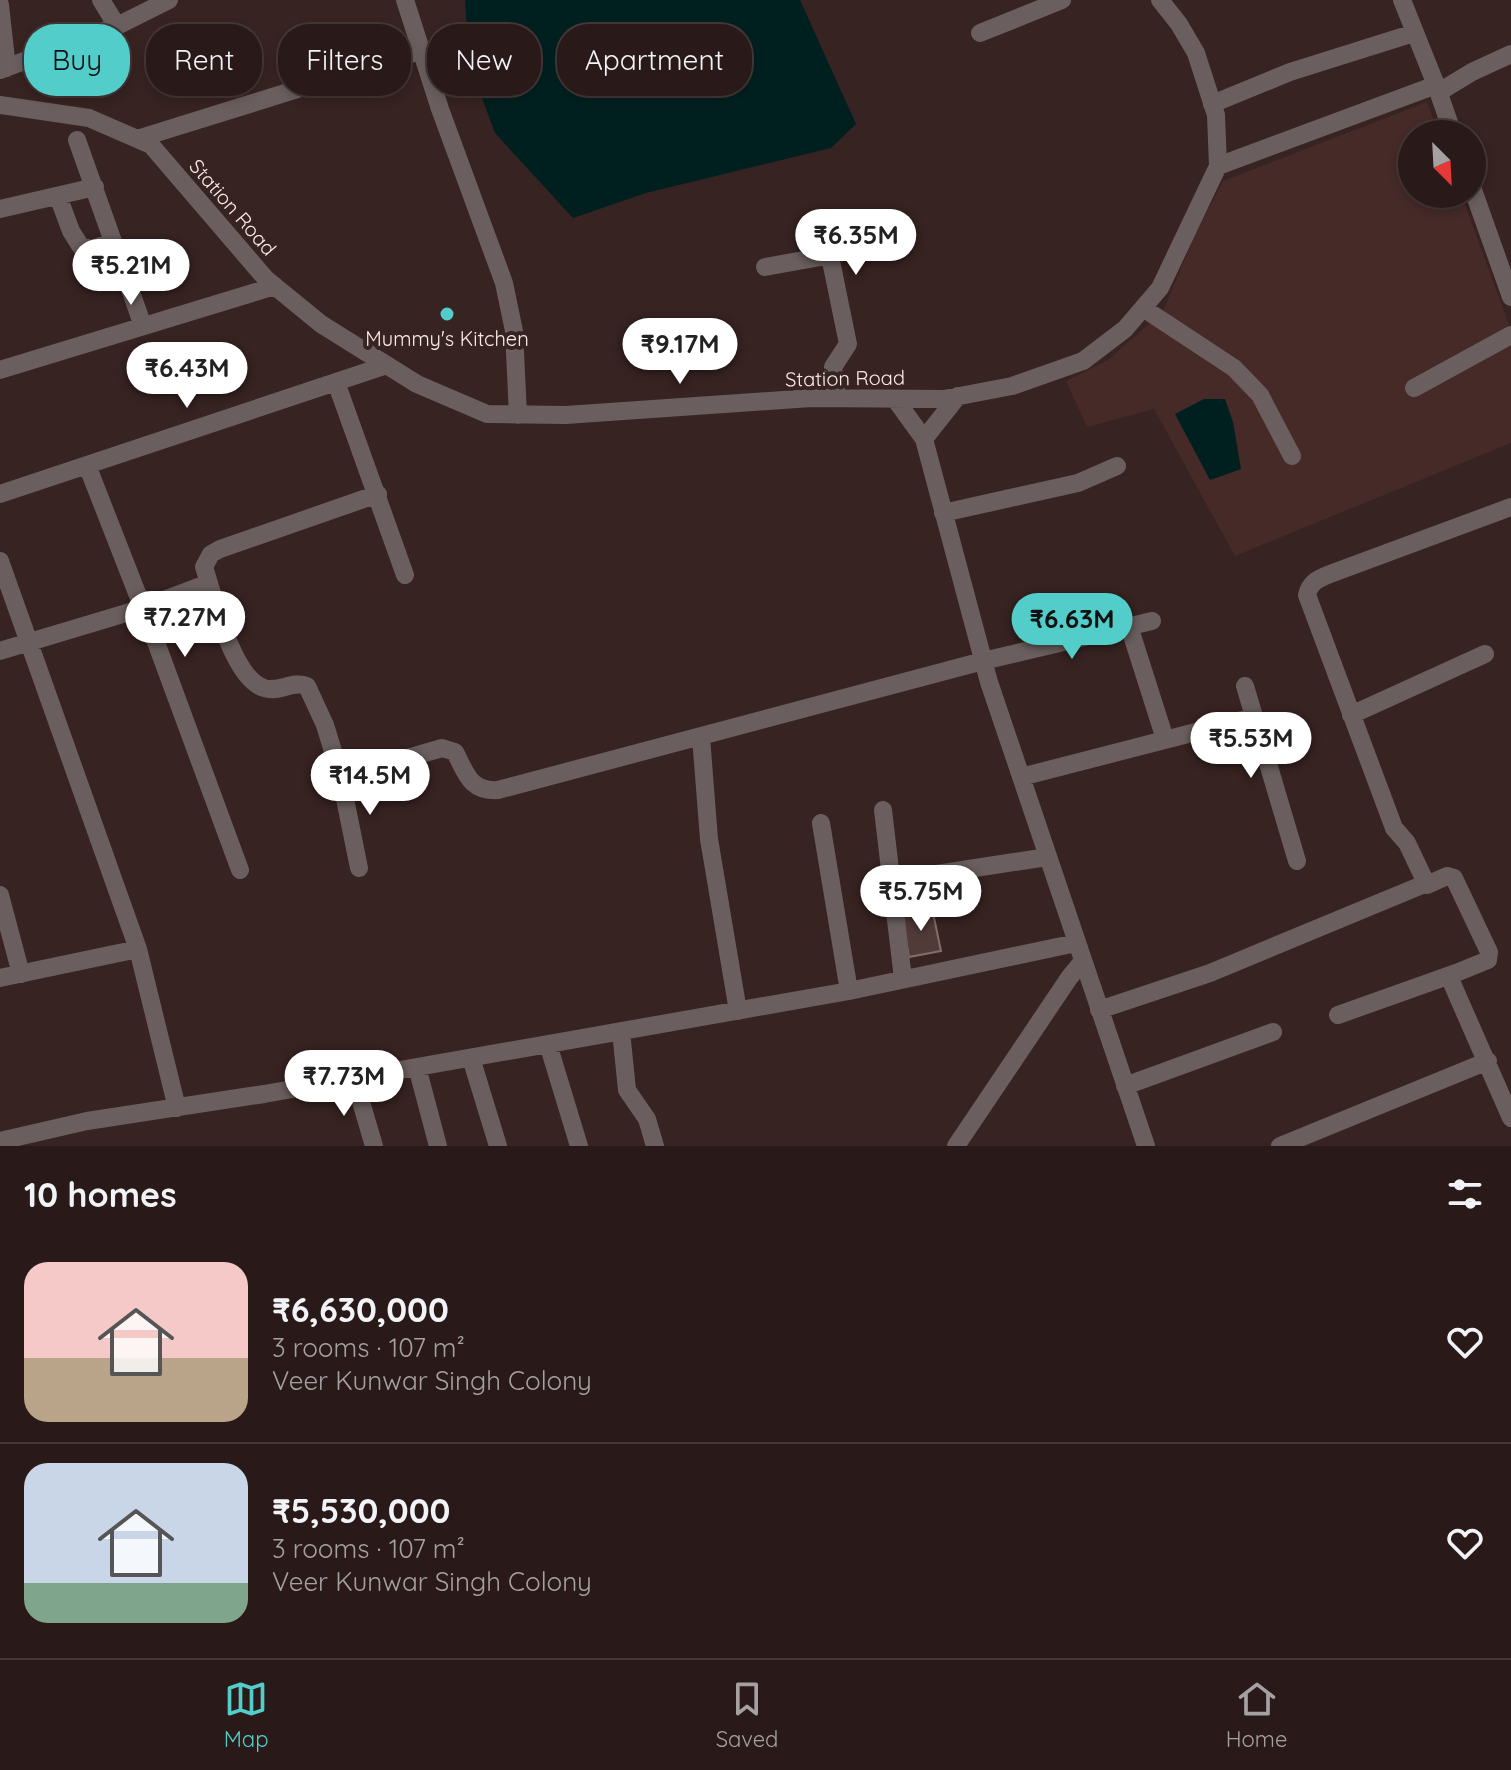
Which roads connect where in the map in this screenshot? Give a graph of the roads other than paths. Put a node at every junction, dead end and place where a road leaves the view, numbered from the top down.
1 (101, 0) edge
2 (169, 0) edge
3 (405, 0) edge
4 (1062, 0) edge
5 (1160, 0) edge
6 (1402, 0) edge
7 (0, 5) edge
8 (116, 24) edge
9 (121, 24) edge
10 (980, 33) dead end
11 (1414, 33) junction
12 (420, 51) junction
13 (1511, 54) edge
14 (24, 61) edge
15 (4, 69) edge
16 (1437, 88) junction
17 (1212, 104) junction
18 (0, 105) edge
19 (1448, 120) edge
20 (137, 139) junction
21 (77, 140) dead end
22 (1218, 166) junction
23 (95, 187) junction
24 (58, 196) junction
25 (1479, 208) edge
26 (0, 209) edge
27 (113, 241) junction
28 (765, 267) dead end
29 (275, 286) junction
30 (1511, 297) edge
31 (1143, 308) junction
32 (143, 326) junction
33 (1511, 335) edge
34 (387, 365) junction
35 (0, 370) edge
36 (336, 382) junction
37 (1414, 388) dead end
38 (958, 396) junction
39 (837, 398) junction
40 (895, 399) junction
41 (518, 415) junction
42 (924, 439) junction
43 (1292, 456) dead end
44 (87, 465) junction
45 (1117, 466) dead end
46 (0, 494) edge
47 (378, 494) junction
48 (1511, 507) edge
49 (943, 513) junction
50 (0, 561) edge
51 (405, 575) dead end
52 (209, 583) junction
53 (143, 608) junction
54 (1152, 621) dead end
55 (1129, 626) junction
56 (29, 641) junction
57 (0, 651) edge
58 (1485, 654) dead end
59 (983, 661) junction
60 (1245, 686) dead end
61 (1351, 715) junction
62 (1254, 717) junction
63 (701, 737) junction
64 (1165, 739) junction
65 (340, 774) junction
66 (1021, 777) junction
67 (883, 810) dead end
68 (821, 823) dead end
69 (1047, 857) junction
70 (1297, 861) dead end
71 (359, 868) dead end
72 (240, 870) dead end
73 (891, 881) junction
74 (1427, 883) junction
75 (0, 895) edge
76 (4, 922) edge
77 (1076, 943) junction
78 (138, 949) junction
79 (1082, 962) junction
80 (1456, 973) junction
81 (21, 974) junction
82 (0, 978) edge
83 (903, 979) junction
84 (849, 991) junction
85 (1099, 1010) junction
86 (738, 1011) junction
87 (1338, 1015) dead end
88 (621, 1031) junction
89 (1273, 1032) dead end
90 (548, 1044) junction
91 (471, 1058) junction
92 (1488, 1061) junction
93 (417, 1067) junction
94 (354, 1078) junction
95 (1125, 1086) junction
96 (177, 1108) junction
97 (1511, 1118) edge
98 (0, 1141) edge
99 (960, 1143) edge
100 (374, 1146) edge
101 (438, 1146) edge
102 (498, 1146) edge
103 (579, 1146) edge
104 (655, 1146) edge
105 (1146, 1146) edge
106 (1280, 1146) edge

1 - 8 street
2 - 9 street
3 - 12 street
4 - 10 street
5 - 17 street, Station Road
6 - 11 street
7 - 15 street
11 - 16 street
11 - 17 street
12 - 20 street
12 - 41 street
13 - 16 street
14 - 15 street
16 - 19 street
16 - 22 street
17 - 22 street, Station Road
18 - 20 street, Station Road
20 - 29 street, Station Road
21 - 23 street
22 - 31 street, Station Road
23 - 24 street
23 - 27 street
24 - 26 street
24 - 27 street
25 - 30 street
27 - 32 street
28 - 39 street
29 - 32 street
29 - 34 street, Station Road
31 - 38 street, Station Road
31 - 43 street
32 - 35 street
33 - 37 street
34 - 36 street
34 - 41 street, Station Road
36 - 44 street
36 - 47 street
38 - 40 street, Station Road
38 - 42 street
39 - 40 street, Station Road
39 - 41 street, Station Road
40 - 42 street
42 - 49 street
44 - 46 street
44 - 53 street
45 - 49 street
47 - 51 street
47 - 52 street
48 - 61 street
49 - 59 street
50 - 56 street
52 - 53 street
52 - 65 street
53 - 56 street
53 - 72 street
54 - 55 street
55 - 59 street
55 - 64 street
56 - 57 street
56 - 78 street
58 - 61 street
59 - 63 street
59 - 66 street
60 - 62 street
61 - 74 street
62 - 64 street
62 - 70 street
63 - 65 street
63 - 86 street
64 - 66 street
65 - 71 street
66 - 69 street
67 - 73 street
68 - 84 street
69 - 73 street
69 - 77 street
73 - 83 street
74 - 80 street
74 - 85 street
75 - 76 street
76 - 81 street
77 - 79 street
77 - 83 street
78 - 81 street
78 - 96 street
79 - 85 street
79 - 99 street
80 - 87 street
80 - 92 street
81 - 82 street
83 - 84 street
84 - 86 street
85 - 95 street
86 - 88 street
88 - 90 street
88 - 104 street
89 - 95 street
90 - 91 street
90 - 103 street
91 - 93 street
91 - 102 street
92 - 97 street
92 - 106 street
93 - 94 street
93 - 101 street
94 - 96 street
94 - 100 street
95 - 105 street
96 - 98 street

